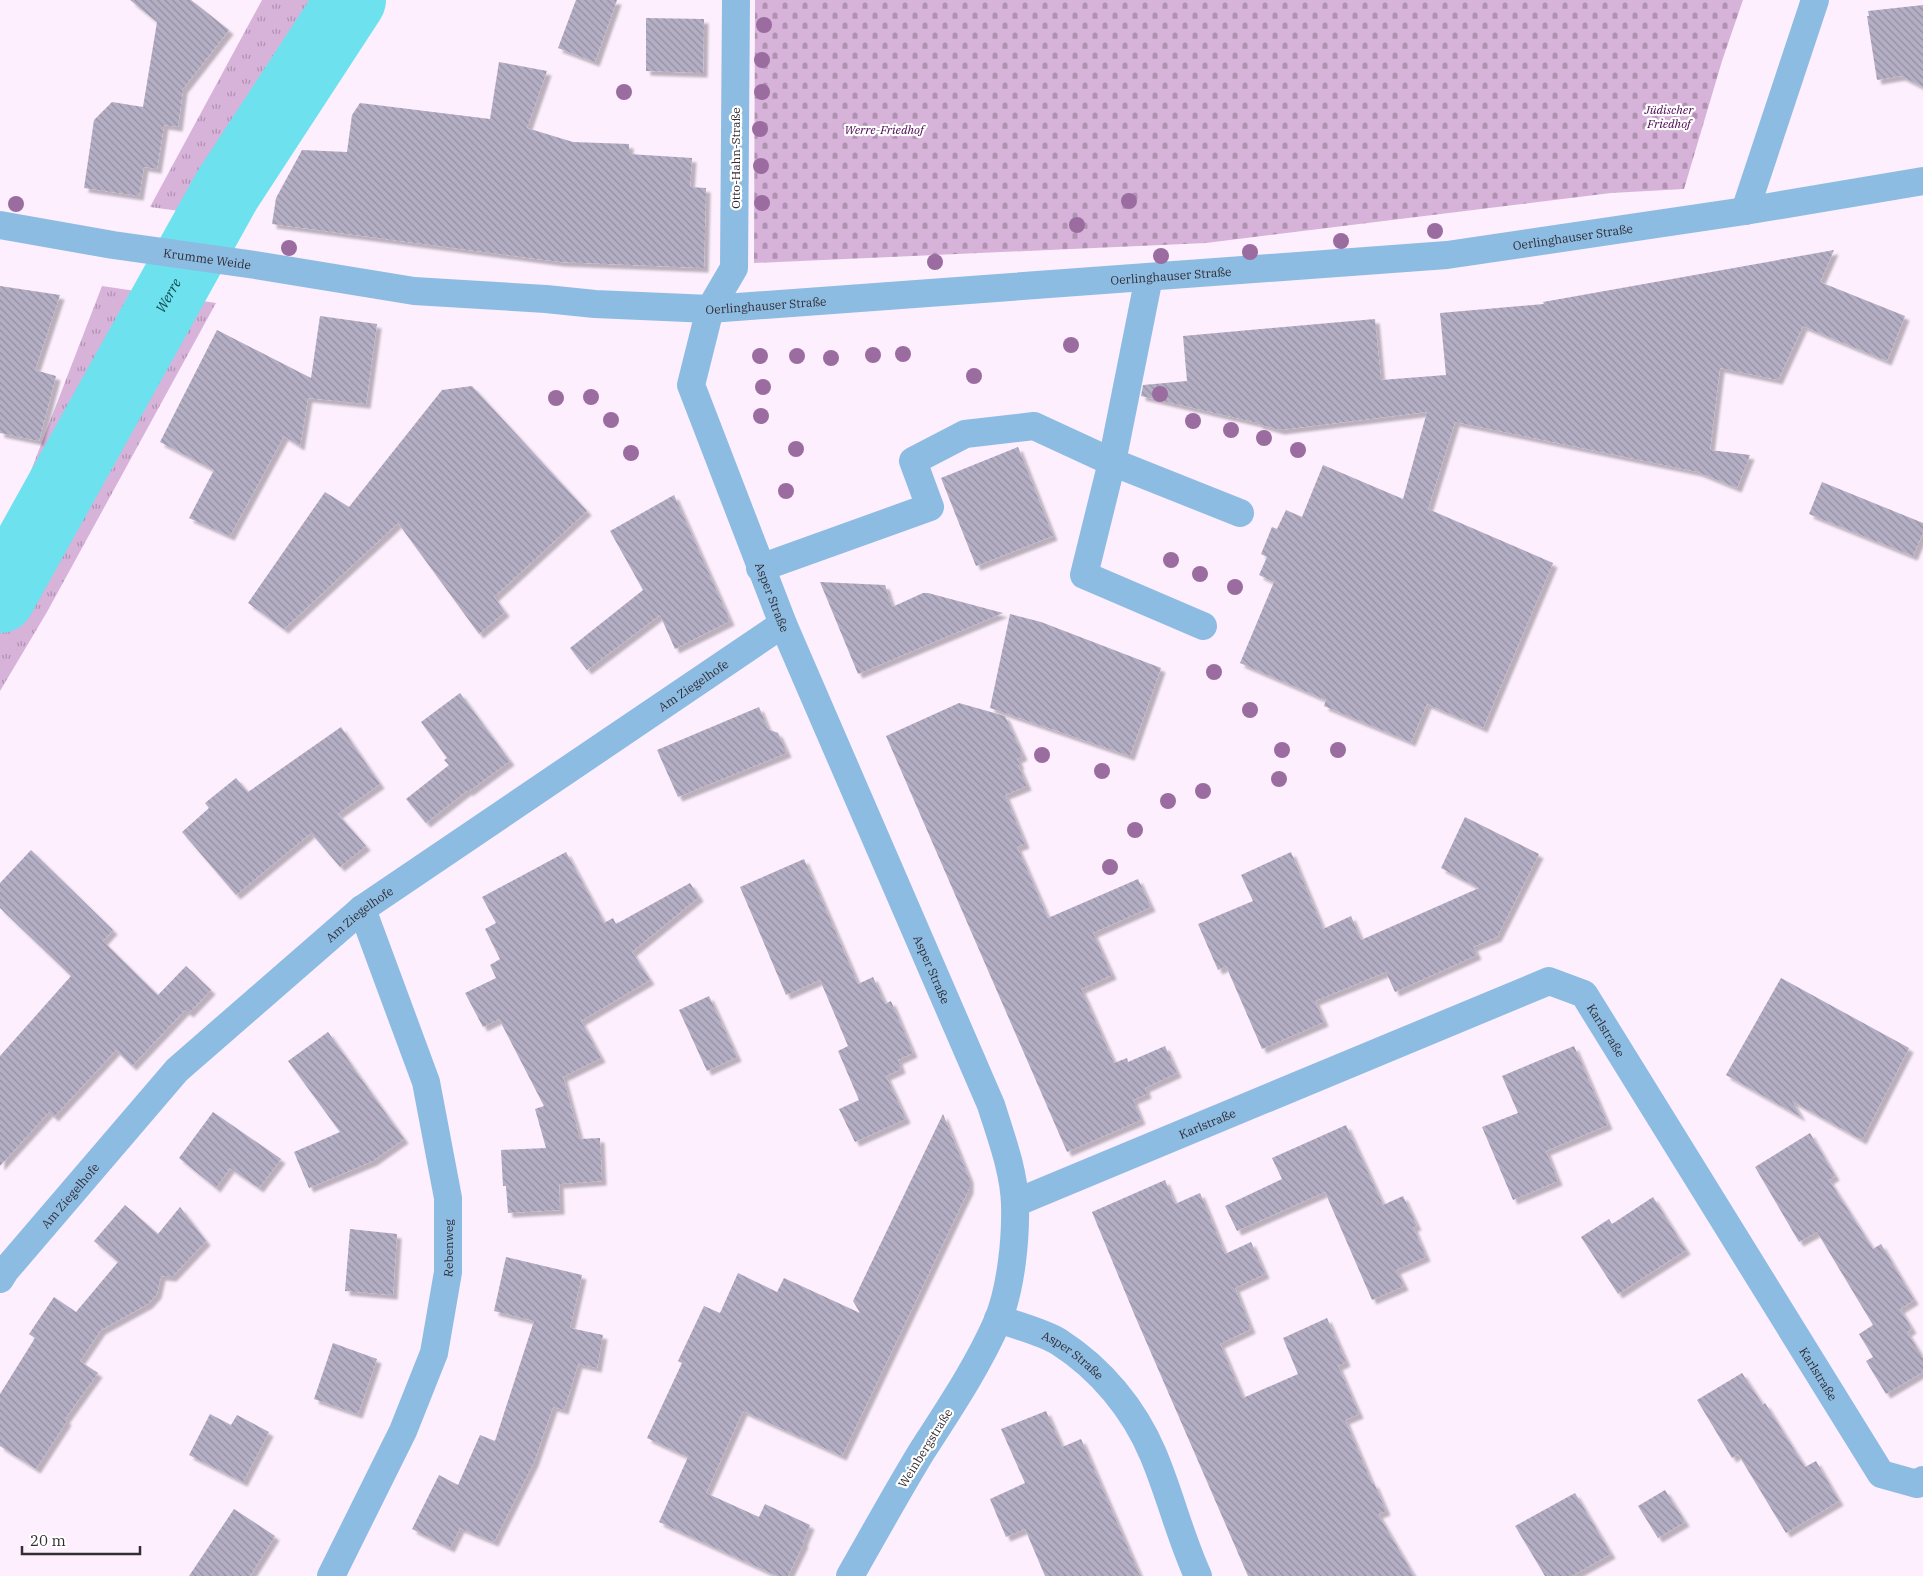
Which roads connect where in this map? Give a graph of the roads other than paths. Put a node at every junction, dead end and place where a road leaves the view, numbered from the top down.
1 (736, 0) edge
2 (1815, 0) edge
3 (1923, 181) edge
4 (1745, 211) junction
5 (0, 225) edge
6 (1149, 277) junction
7 (414, 291) joint
8 (710, 310) junction
9 (1112, 462) junction
10 (1240, 513) dead end
11 (760, 568) junction
12 (783, 624) junction
13 (1203, 626) dead end
14 (362, 909) junction
15 (1015, 1203) junction
16 (0, 1279) edge
17 (998, 1319) junction
18 (1923, 1480) edge
19 (330, 1576) edge
20 (850, 1576) edge
21 (1198, 1576) edge

1 - 8 street, Otto-Hahn-Straße
2 - 4 street
3 - 4 street, Oerlinghauser Straße
4 - 6 street, Oerlinghauser Straße
5 - 7 street, Krumme Weide
6 - 8 street, Oerlinghauser Straße
6 - 9 street
7 - 8 street, Oerlinghauser Straße
8 - 11 street, Asper Straße
9 - 10 street
9 - 11 street
9 - 13 street
11 - 12 street, Asper Straße
12 - 14 street, Am Ziegelhofe
12 - 15 street, Asper Straße
14 - 16 street, Am Ziegelhofe
14 - 19 street, Rebenweg
15 - 17 street, Asper Straße
15 - 18 street, Karlstraße
17 - 20 street, Weinbergstraße
17 - 21 street, Asper Straße

